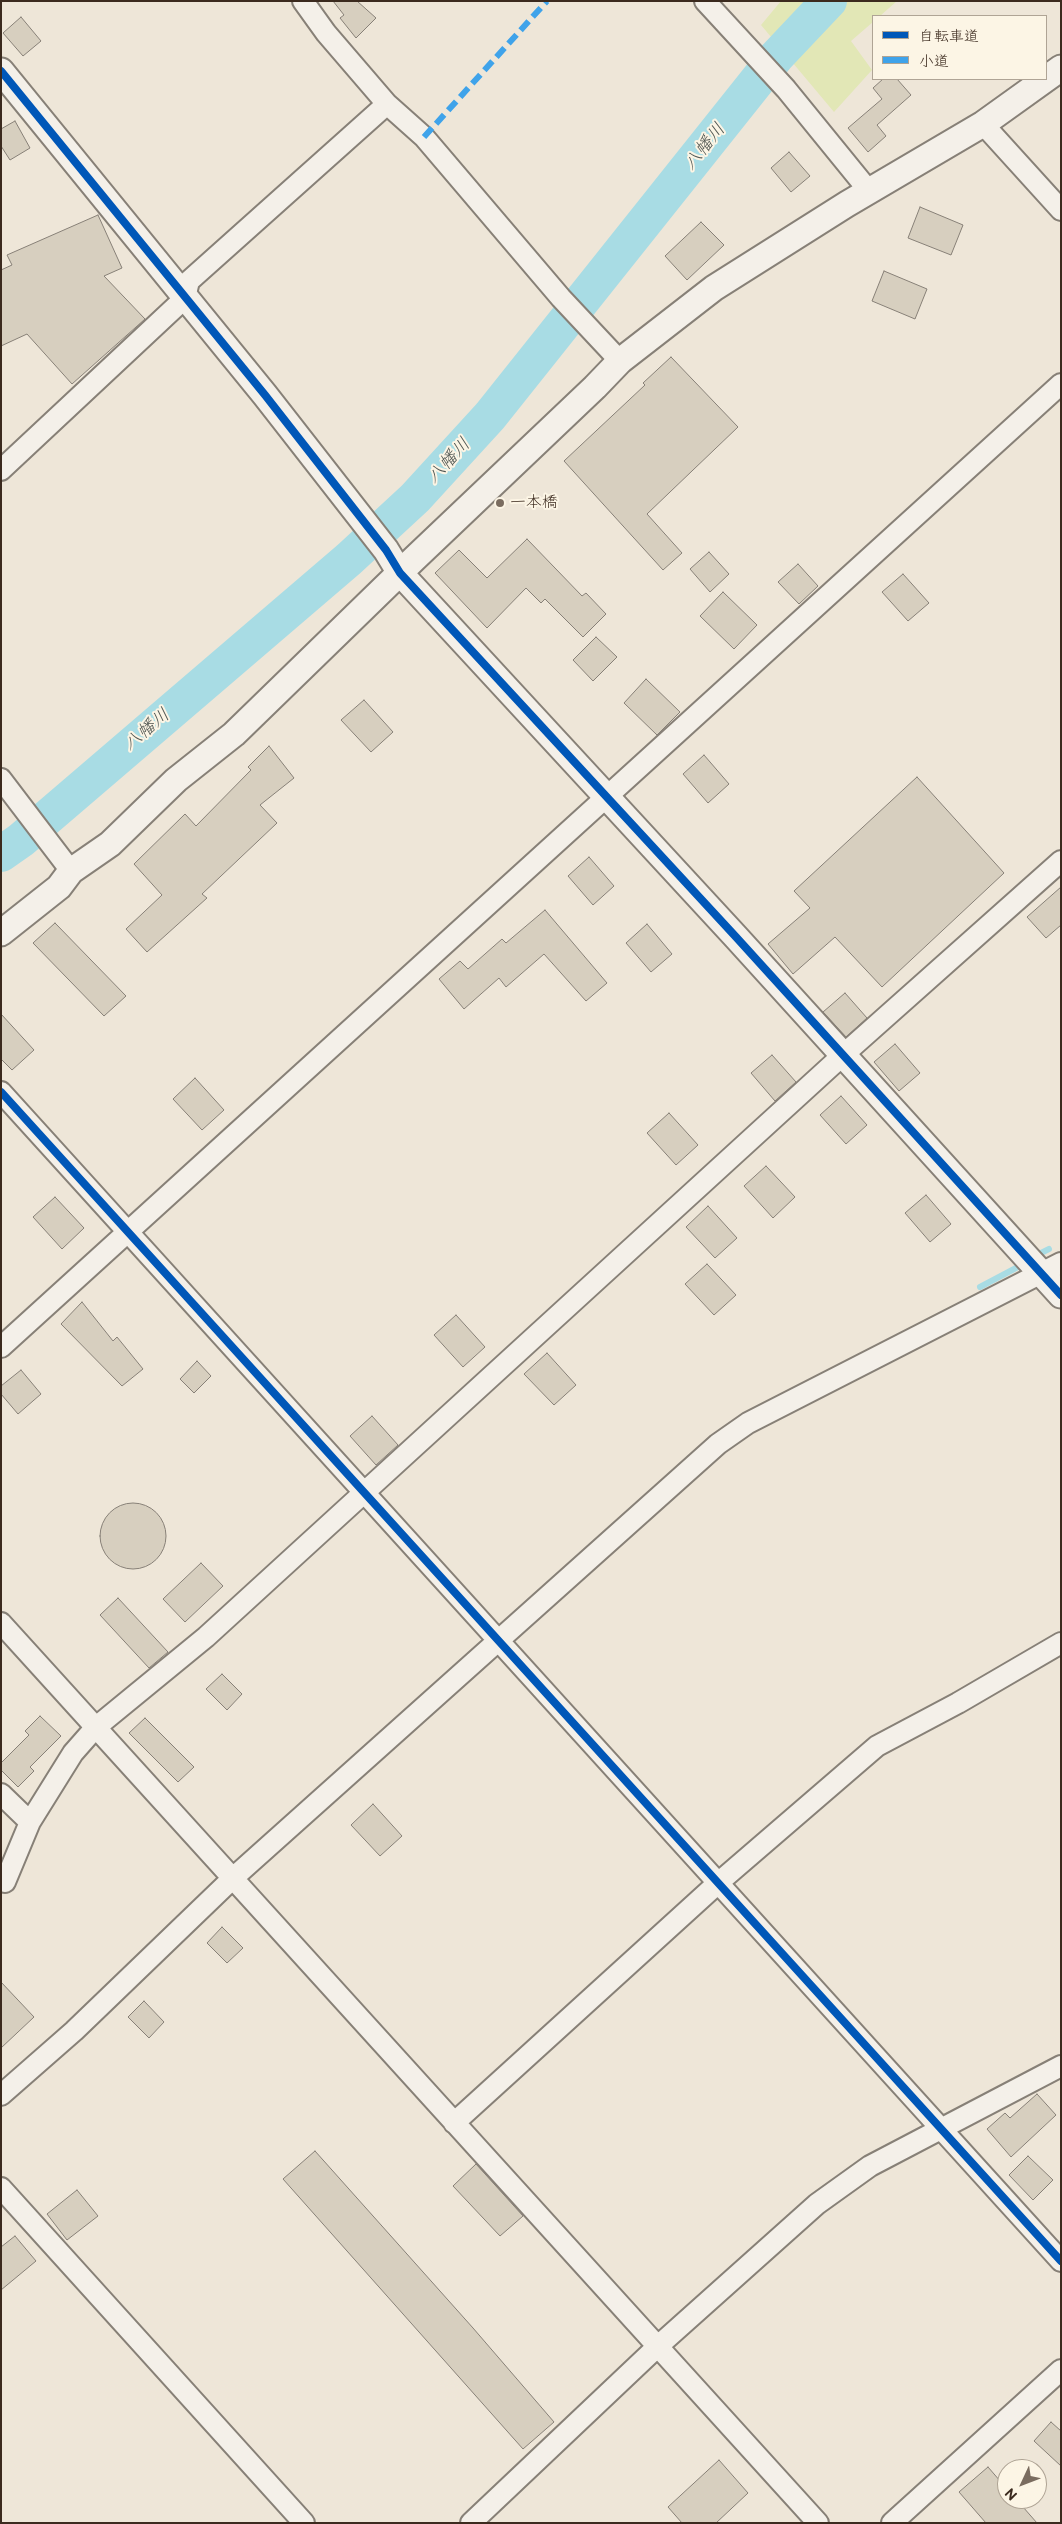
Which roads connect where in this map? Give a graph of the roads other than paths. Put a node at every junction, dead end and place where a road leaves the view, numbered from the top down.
1 (303, 1) edge
2 (705, 1) edge
3 (1061, 68) edge
4 (1, 71) edge
5 (1047, 78) edge
6 (1044, 80) edge
7 (388, 104) junction
8 (983, 124) junction
9 (870, 191) junction
10 (1061, 210) edge
11 (185, 298) junction
12 (620, 361) junction
13 (1061, 384) edge
14 (1, 470) edge
15 (400, 573) junction
16 (1, 779) edge
17 (608, 796) junction
18 (1061, 861) edge
19 (71, 871) junction
20 (1, 933) edge
21 (843, 1055) junction
22 (1, 1092) edge
23 (127, 1231) junction
24 (1051, 1268) edge
25 (1061, 1295) edge
26 (1, 1347) edge
27 (364, 1494) junction
28 (1, 1624) edge
29 (499, 1642) junction
30 (1061, 1643) edge
31 (95, 1728) junction
32 (1, 1794) edge
33 (30, 1822) junction
34 (233, 1878) junction
35 (5, 1882) dead end
36 (718, 1883) junction
37 (1061, 2066) edge
38 (1, 2096) edge
39 (454, 2123) junction
40 (940, 2128) junction
41 (1, 2188) edge
42 (1061, 2261) edge
43 (657, 2347) junction
44 (1061, 2370) edge
45 (304, 2523) edge
46 (471, 2523) edge
47 (818, 2523) edge
48 (892, 2523) edge

1 - 7 street
2 - 9 street
3 - 5 street
4 - 11 street
6 - 8 street
7 - 11 street
7 - 12 street
8 - 9 street
8 - 10 street
9 - 12 street
11 - 14 street
11 - 15 street
12 - 15 street
13 - 17 street
15 - 17 street
15 - 19 street
16 - 19 street
17 - 21 street
17 - 23 street
18 - 21 street
19 - 20 street
21 - 24 street
21 - 27 street
22 - 23 street
23 - 26 street
23 - 27 street
24 - 25 street
24 - 29 street
27 - 29 street
27 - 31 street
28 - 31 street
29 - 34 street
29 - 36 street
30 - 36 street
31 - 33 street
31 - 34 street
32 - 33 street
33 - 35 street
34 - 38 street
34 - 39 street
36 - 39 street
36 - 40 street
37 - 40 street
39 - 43 street
40 - 42 street
40 - 43 street
41 - 45 street
43 - 46 street
43 - 47 street
44 - 48 street

